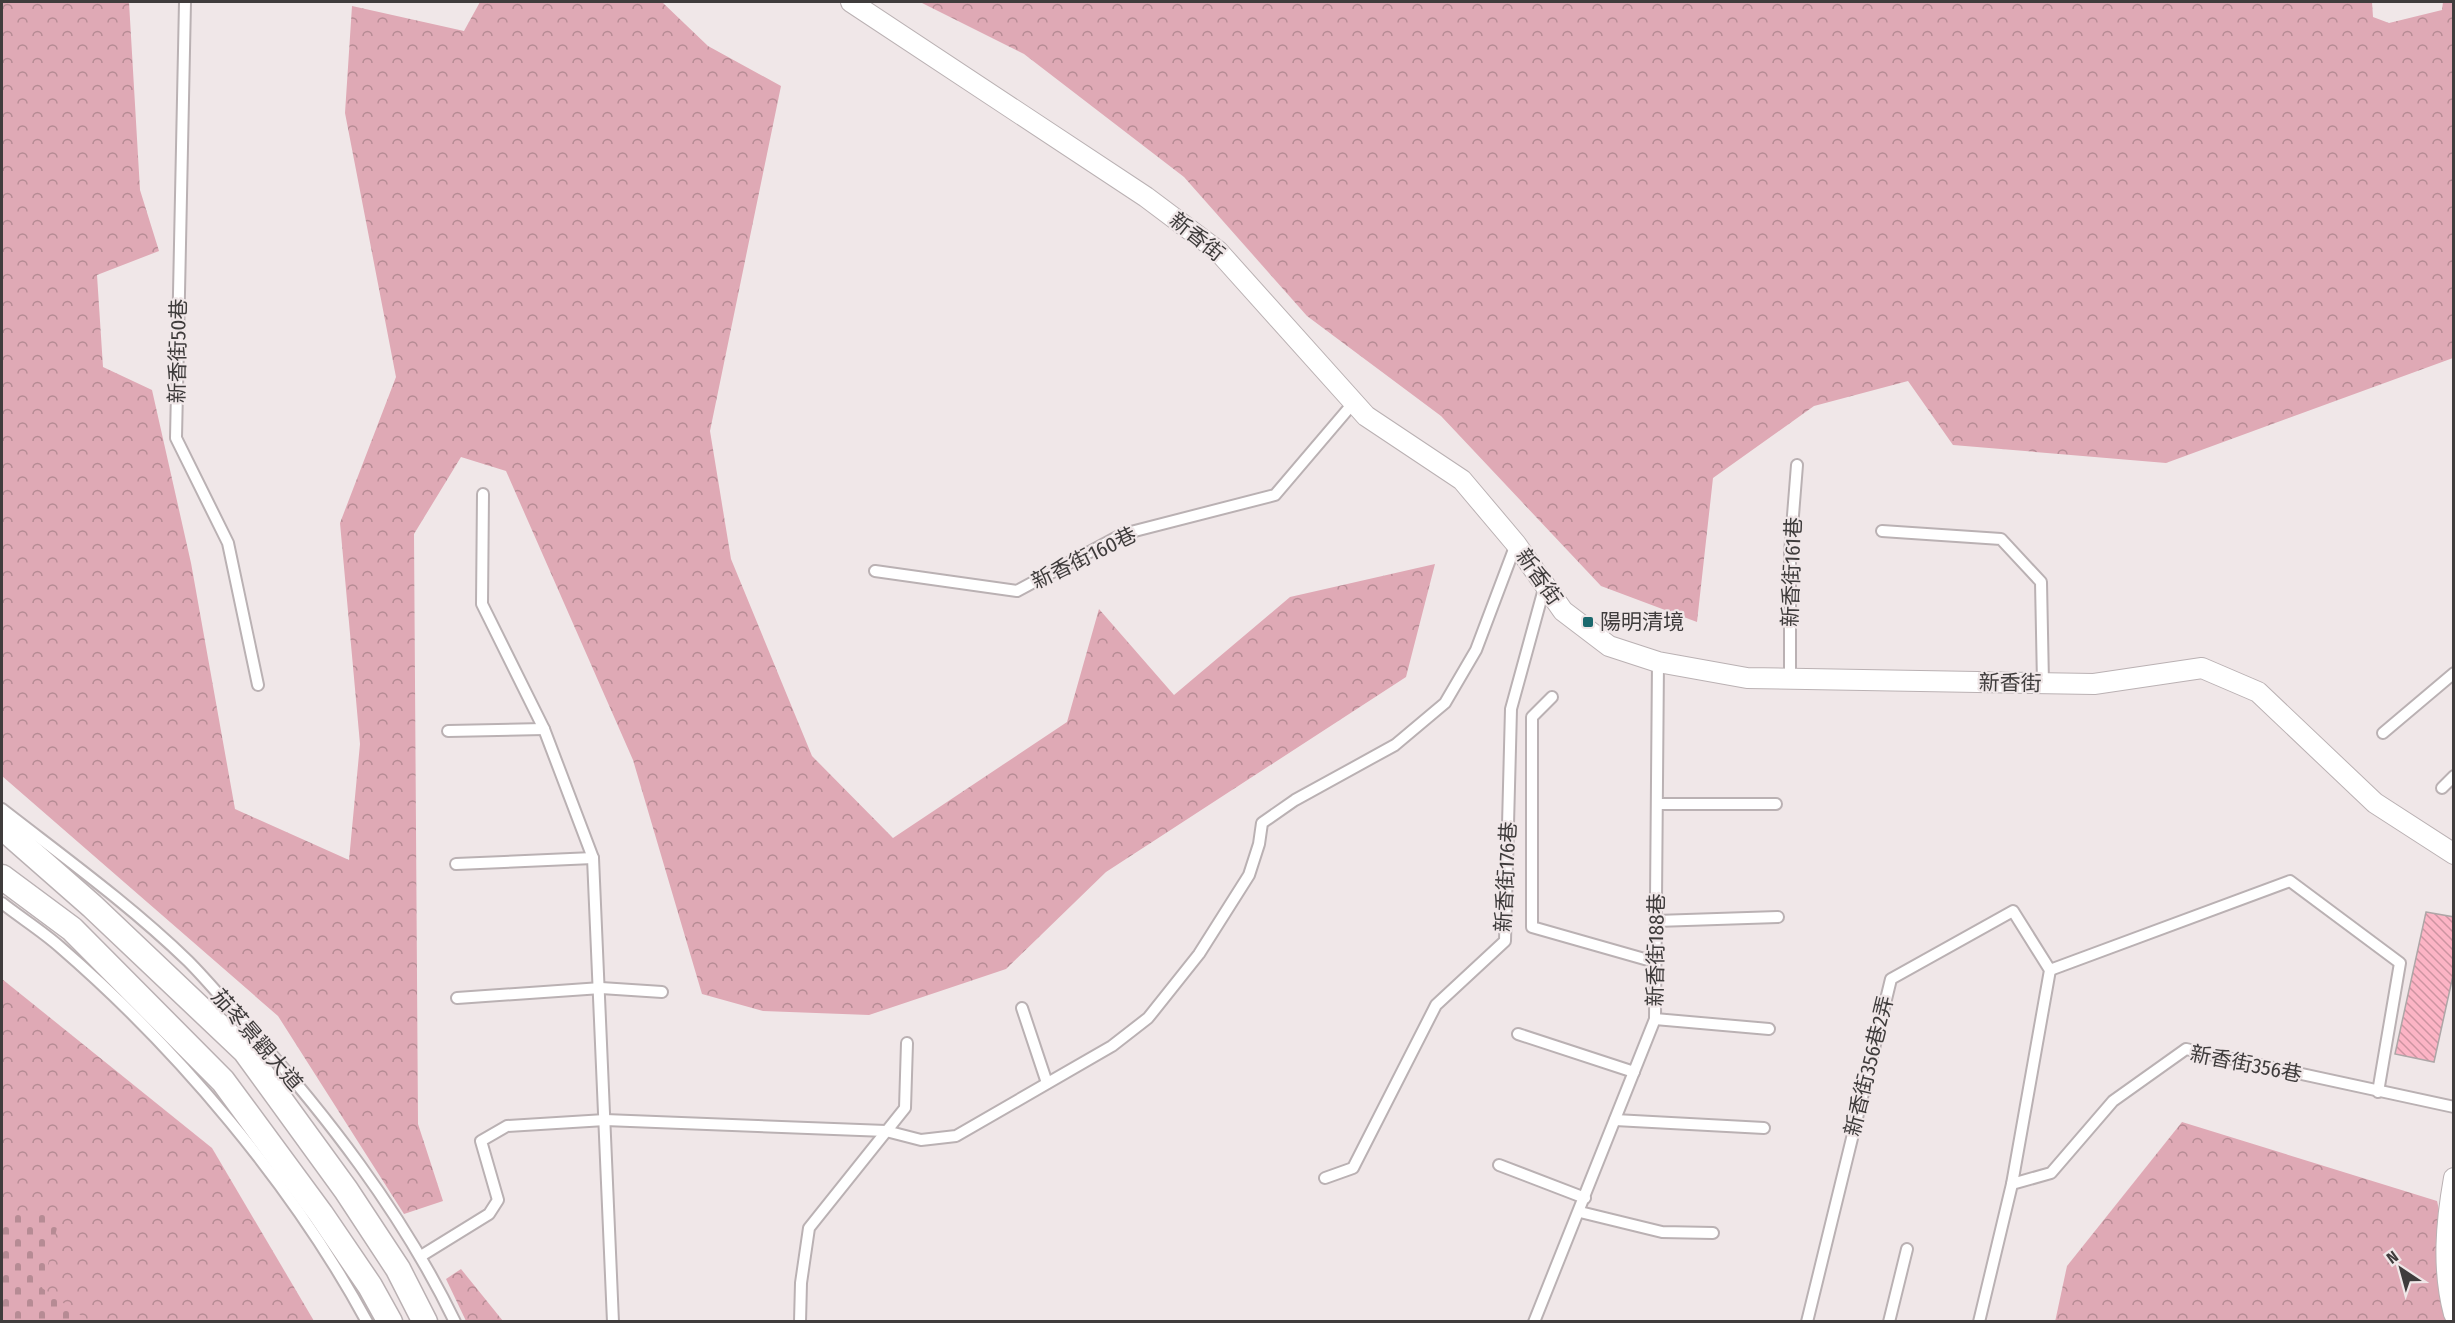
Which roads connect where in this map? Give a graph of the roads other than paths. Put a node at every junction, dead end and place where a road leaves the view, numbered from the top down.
1 (185, 2) edge
2 (851, 2) edge
3 (1356, 401) junction
4 (1797, 465) dead end
5 (483, 494) dead end
6 (1882, 531) dead end
7 (1516, 544) junction
8 (875, 571) dead end
9 (1545, 584) junction
10 (1658, 662) junction
11 (2454, 673) edge
12 (1790, 679) junction
13 (2043, 683) junction
14 (258, 684) dead end
15 (1552, 697) dead end
16 (544, 729) junction
17 (448, 731) dead end
18 (2383, 733) dead end
19 (2454, 776) edge
20 (2442, 788) dead end
21 (1657, 804) junction
22 (1776, 804) dead end
23 (2, 823) edge
24 (2454, 854) edge
25 (593, 858) junction
26 (456, 864) dead end
27 (2, 877) edge
28 (2, 903) edge
29 (1778, 917) dead end
30 (1656, 921) junction
31 (1655, 962) junction
32 (2050, 970) junction
33 (601, 988) junction
34 (662, 992) dead end
35 (457, 998) dead end
36 (1022, 1008) dead end
37 (1655, 1019) junction
38 (1769, 1029) dead end
39 (1518, 1034) dead end
40 (908, 1043) dead end
41 (1634, 1072) junction
42 (1047, 1083) junction
43 (2378, 1092) junction
44 (2454, 1107) edge
45 (605, 1120) junction
46 (1615, 1120) junction
47 (1764, 1128) dead end
48 (886, 1131) junction
49 (1499, 1165) dead end
50 (1325, 1178) dead end
51 (2454, 1178) edge
52 (2012, 1184) junction
53 (1585, 1198) junction
54 (1580, 1212) junction
55 (1713, 1233) dead end
56 (1907, 1249) dead end
57 (421, 1256) junction
58 (2454, 1314) edge
59 (367, 1322) edge
60 (390, 1322) edge
61 (425, 1322) edge
62 (455, 1322) edge
63 (613, 1322) edge
64 (800, 1322) edge
65 (1534, 1322) edge
66 (1807, 1322) edge
67 (1889, 1322) edge
68 (1979, 1322) edge

1 - 14 lane, 新香街50巷
2 - 3 street, 新香街
3 - 7 street, 新香街
3 - 8 lane, 新香街160巷
4 - 12 lane, 新香街161巷
5 - 16 lane
6 - 13 lane
7 - 9 street, 新香街
7 - 42 lane
9 - 10 street, 新香街
9 - 50 lane, 新香街176巷
10 - 12 street, 新香街
10 - 21 lane, 新香街188巷
11 - 18 lane
12 - 13 street, 新香街
13 - 24 street, 新香街
15 - 31 lane
16 - 17 lane
16 - 25 lane
19 - 20 lane
21 - 22 lane
21 - 30 lane, 新香街188巷
23 - 57 lane, 茄苳景觀大道
23 - 61 street, 茄苳景觀大道
25 - 26 lane
25 - 33 lane
27 - 60 street
28 - 59 lane
29 - 30 lane
30 - 31 lane, 新香街188巷
31 - 37 lane, 新香街188巷
32 - 43 lane
32 - 52 lane
32 - 66 lane, 新香街356巷2弄
33 - 34 lane
33 - 35 lane
33 - 45 lane
36 - 42 lane
37 - 38 lane
37 - 41 lane, 新香街188巷
39 - 41 lane
40 - 48 lane
41 - 46 lane, 新香街188巷
42 - 48 lane
43 - 44 lane, 新香街356巷
43 - 52 lane, 新香街356巷
45 - 48 lane
45 - 57 lane
45 - 63 lane
46 - 47 lane
46 - 53 lane, 新香街188巷
48 - 64 lane
49 - 53 lane
51 - 58 street
52 - 68 lane
53 - 54 lane, 新香街188巷
54 - 55 lane
54 - 65 lane, 新香街188巷
56 - 67 lane
57 - 62 lane, 茄苳景觀大道

